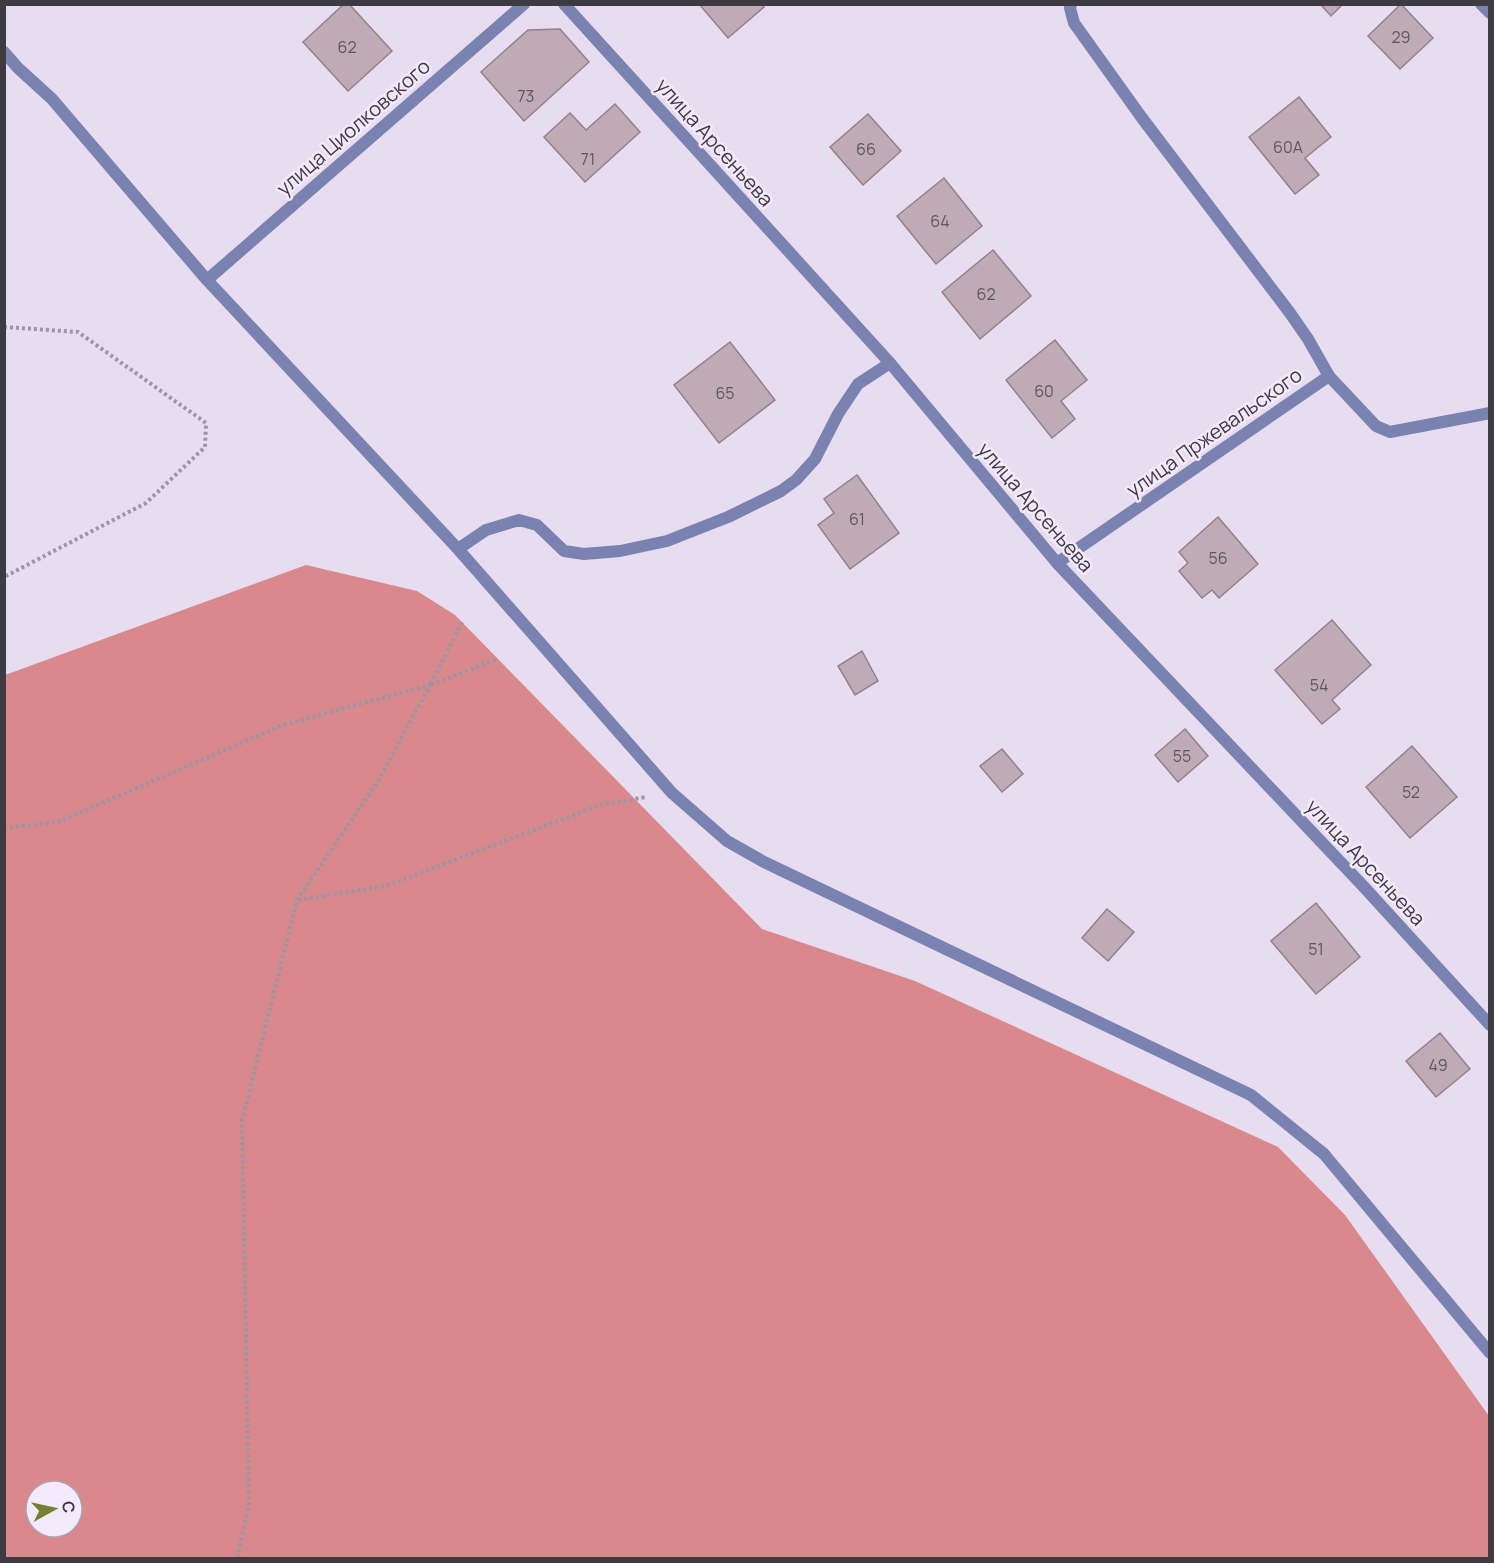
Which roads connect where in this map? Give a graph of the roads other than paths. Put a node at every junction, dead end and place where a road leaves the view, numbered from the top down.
1 (524, 4) edge
2 (564, 4) edge
3 (1071, 4) edge
4 (1481, 4) edge
5 (1490, 13) edge
6 (4, 52) edge
7 (207, 280) junction
8 (890, 363) junction
9 (1329, 376) junction
10 (1490, 413) edge
11 (458, 549) junction
12 (1057, 563) junction
13 (1490, 1025) edge
14 (1490, 1353) edge

1 - 7 street, улица Циолковского
2 - 8 street, улица Арсеньева
3 - 9 street
4 - 5 street
6 - 7 street
7 - 11 street
8 - 11 street
8 - 12 street, улица Арсеньева
9 - 10 street, улица Пржевальского
9 - 12 street, улица Пржевальского
11 - 14 street
12 - 13 street, улица Арсеньева

